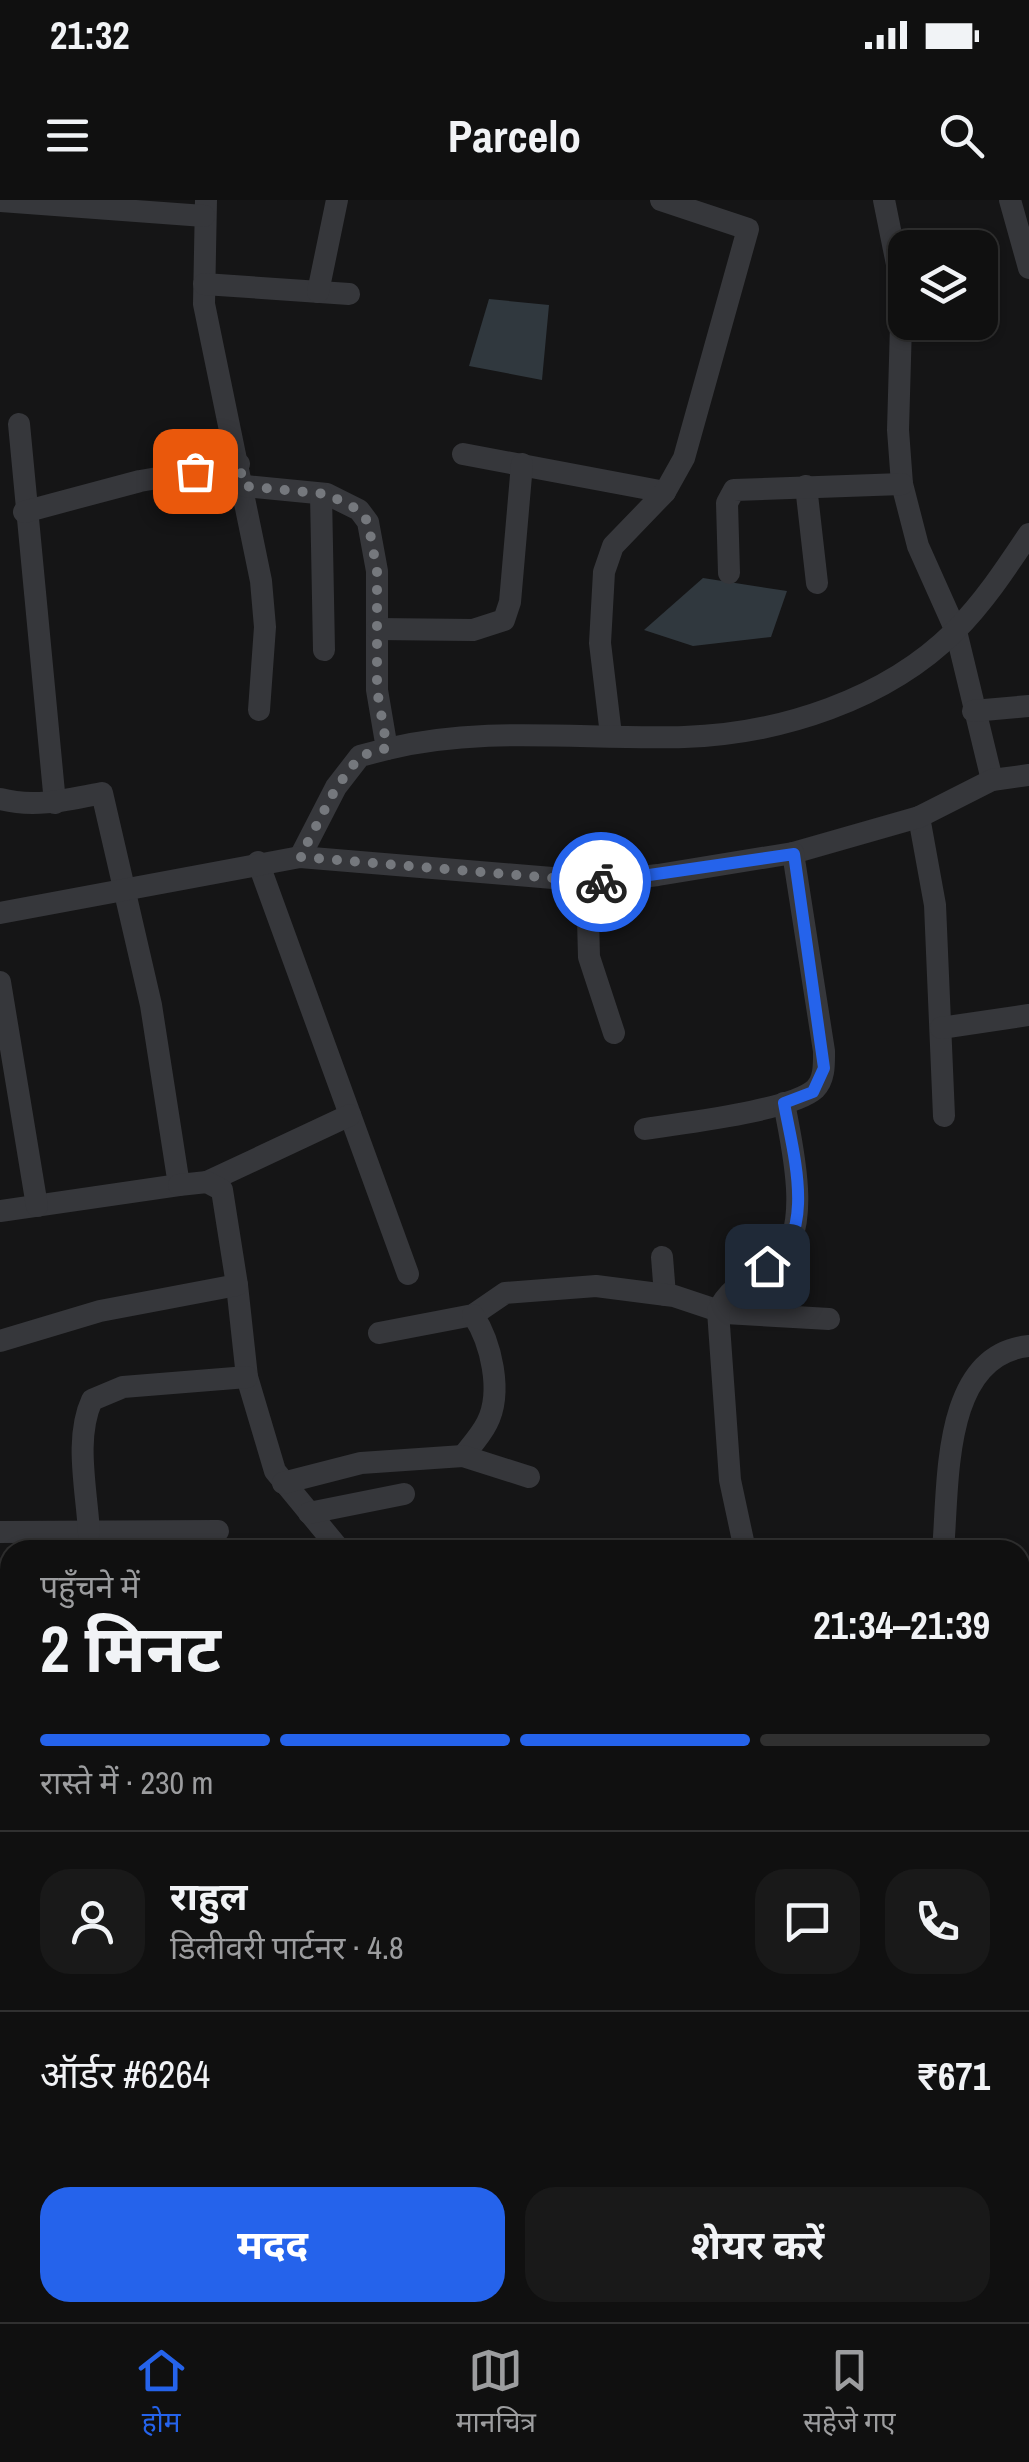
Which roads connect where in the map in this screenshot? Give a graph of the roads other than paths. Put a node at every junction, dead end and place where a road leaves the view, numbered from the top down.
1 (337, 200) edge
2 (661, 200) edge
3 (884, 200) edge
4 (1010, 200) edge
5 (0, 201) edge
6 (205, 208) edge
7 (1029, 268) edge
8 (204, 284) junction
9 (318, 292) junction
10 (349, 294) dead end
11 (19, 424) dead end
12 (462, 454) dead end
13 (522, 464) junction
14 (242, 476) junction
15 (902, 484) junction
16 (806, 486) junction
17 (665, 492) junction
18 (321, 494) junction
19 (24, 512) junction
20 (1029, 534) edge
21 (729, 573) dead end
22 (816, 582) dead end
23 (377, 629) junction
24 (956, 631) junction
25 (324, 650) dead end
26 (1029, 706) edge
27 (259, 710) dead end
28 (973, 712) junction
29 (611, 735) junction
30 (387, 748) junction
31 (1029, 775) edge
32 (992, 780) junction
33 (0, 798) edge
34 (55, 802) junction
35 (919, 817) junction
36 (794, 854) junction
37 (300, 857) junction
38 (258, 862) junction
39 (587, 881) junction
40 (127, 892) junction
41 (0, 913) edge
42 (0, 982) edge
43 (1029, 1015) edge
44 (941, 1028) junction
45 (614, 1033) dead end
46 (784, 1103) junction
47 (350, 1115) junction
48 (944, 1116) dead end
49 (645, 1129) dead end
50 (207, 1182) junction
51 (180, 1185) junction
52 (37, 1206) junction
53 (0, 1212) edge
54 (662, 1257) dead end
55 (408, 1274) dead end
56 (237, 1285) junction
57 (665, 1295) junction
58 (718, 1311) junction
59 (473, 1315) junction
60 (829, 1319) dead end
61 (379, 1333) dead end
62 (0, 1341) edge
63 (1029, 1346) edge
64 (247, 1378) junction
65 (463, 1456) junction
66 (529, 1478) dead end
67 (283, 1483) junction
68 (404, 1494) dead end
69 (309, 1513) junction
70 (0, 1532) edge
71 (218, 1532) dead end
72 (90, 1533) junction
73 (332, 1540) edge
74 (742, 1540) edge
75 (945, 1540) edge

1 - 9 street
2 - 17 street
3 - 15 street
4 - 7 street
5 - 6 street
6 - 8 street
8 - 9 street
8 - 14 street
9 - 10 street
11 - 19 street
12 - 13 street
13 - 17 street
13 - 23 street
14 - 18 street
14 - 19 street
14 - 27 street
15 - 16 street
15 - 24 street
16 - 21 street
16 - 22 street
17 - 29 street
18 - 23 street
18 - 25 street
19 - 34 street
20 - 24 street
23 - 30 street
24 - 28 street
24 - 29 street
26 - 28 street
28 - 32 street
29 - 30 street
30 - 37 street
31 - 32 street
32 - 35 street
33 - 34 street
34 - 40 street
35 - 36 street
35 - 44 street
36 - 39 street
36 - 46 street
37 - 38 street
37 - 39 street
38 - 40 street
38 - 47 street
39 - 45 street
40 - 41 street
40 - 51 street
42 - 52 street
43 - 44 street
44 - 48 street
46 - 49 street
46 - 58 street
47 - 50 street
47 - 55 street
50 - 51 street
50 - 56 street
51 - 52 street
52 - 53 street
54 - 57 street
56 - 62 street
56 - 64 street
57 - 58 street
57 - 59 street
58 - 60 street
58 - 74 street
59 - 61 street
59 - 65 street
63 - 75 street
64 - 67 street
64 - 72 street
65 - 66 street
65 - 67 street
67 - 69 street
68 - 69 street
69 - 73 street
70 - 72 street
71 - 72 street

